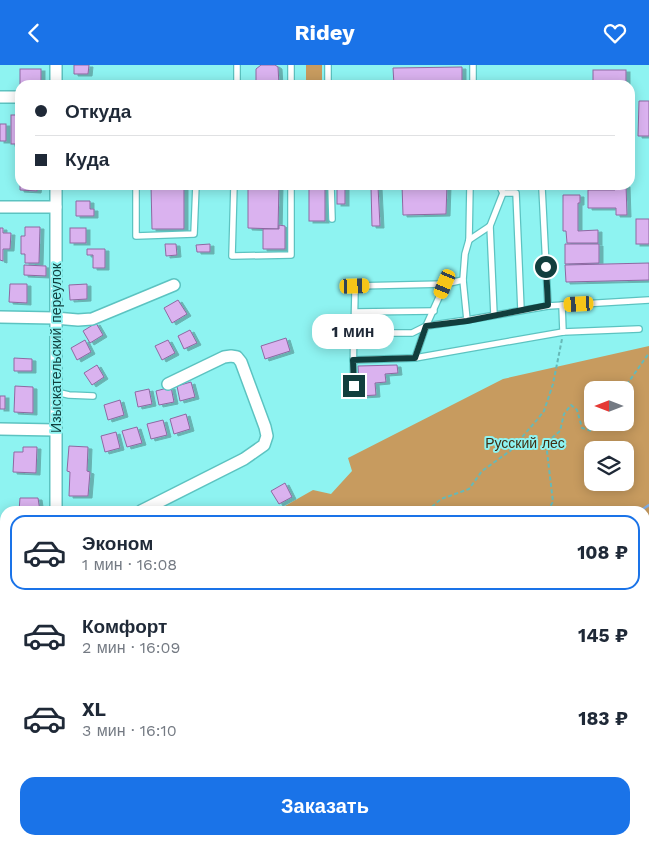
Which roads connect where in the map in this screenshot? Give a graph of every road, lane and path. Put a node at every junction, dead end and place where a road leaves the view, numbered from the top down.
1 (56, 65) edge
2 (237, 65) edge
3 (291, 65) edge
4 (328, 65) edge
5 (473, 65) edge
6 (56, 80) edge
7 (237, 80) edge
8 (291, 80) edge
9 (328, 80) edge
10 (473, 80) edge
11 (0, 97) edge
12 (15, 97) edge
13 (56, 190) edge
14 (136, 190) edge
15 (196, 190) edge
16 (234, 190) edge
17 (291, 190) edge
18 (331, 190) edge
19 (470, 190) edge
20 (502, 190) edge
21 (542, 190) edge
22 (503, 193) junction
23 (0, 207) edge
24 (56, 207) junction
25 (332, 219) dead end
26 (490, 226) junction
27 (469, 240) junction
28 (463, 280) junction
29 (445, 284) junction
30 (174, 285) dead end
31 (649, 300) edge
32 (548, 305) junction
33 (562, 305) junction
34 (521, 310) junction
35 (434, 311) junction
36 (355, 312) junction
37 (494, 315) junction
38 (0, 317) edge
39 (55, 317) junction
40 (467, 321) junction
41 (426, 326) junction
42 (640, 329) dead end
43 (562, 332) junction
44 (355, 333) junction
45 (649, 353) edge
46 (415, 358) junction
47 (353, 360) junction
48 (629, 381) edge
49 (168, 384) dead end
50 (354, 386) dead end
51 (56, 392) junction
52 (93, 396) dead end
53 (0, 429) edge
54 (584, 429) edge
55 (56, 430) junction
56 (56, 506) edge
57 (151, 506) edge
58 (433, 506) edge
59 (550, 506) edge

1 - 6 street
2 - 7 lane
3 - 8 lane
4 - 9 lane
5 - 10 lane
11 - 12 street
13 - 24 street, Изыскательский переулок
14 - 15 lane
16 - 17 lane
18 - 25 lane
19 - 27 lane
20 - 22 lane
21 - 32 lane
22 - 26 lane
22 - 34 lane
23 - 24 street
24 - 39 street, Изыскательский переулок
26 - 27 lane
26 - 37 lane
27 - 28 lane
28 - 29 lane
28 - 40 lane
29 - 35 lane
29 - 36 lane
30 - 39 street
31 - 33 lane
32 - 33 lane
32 - 34 lane
33 - 43 lane
34 - 37 lane
35 - 36 lane
35 - 41 lane
36 - 44 lane
37 - 40 lane
38 - 39 street
39 - 51 street, Изыскательский переулок
40 - 41 lane
41 - 44 lane
41 - 46 lane
42 - 43 lane
43 - 46 lane
43 - 58 path
44 - 47 lane
45 - 48 path
46 - 47 lane
47 - 50 lane
49 - 57 street
51 - 52 lane
51 - 55 street, Изыскательский переулок
53 - 55 street
54 - 59 path
55 - 56 street, Изыскательский переулок

